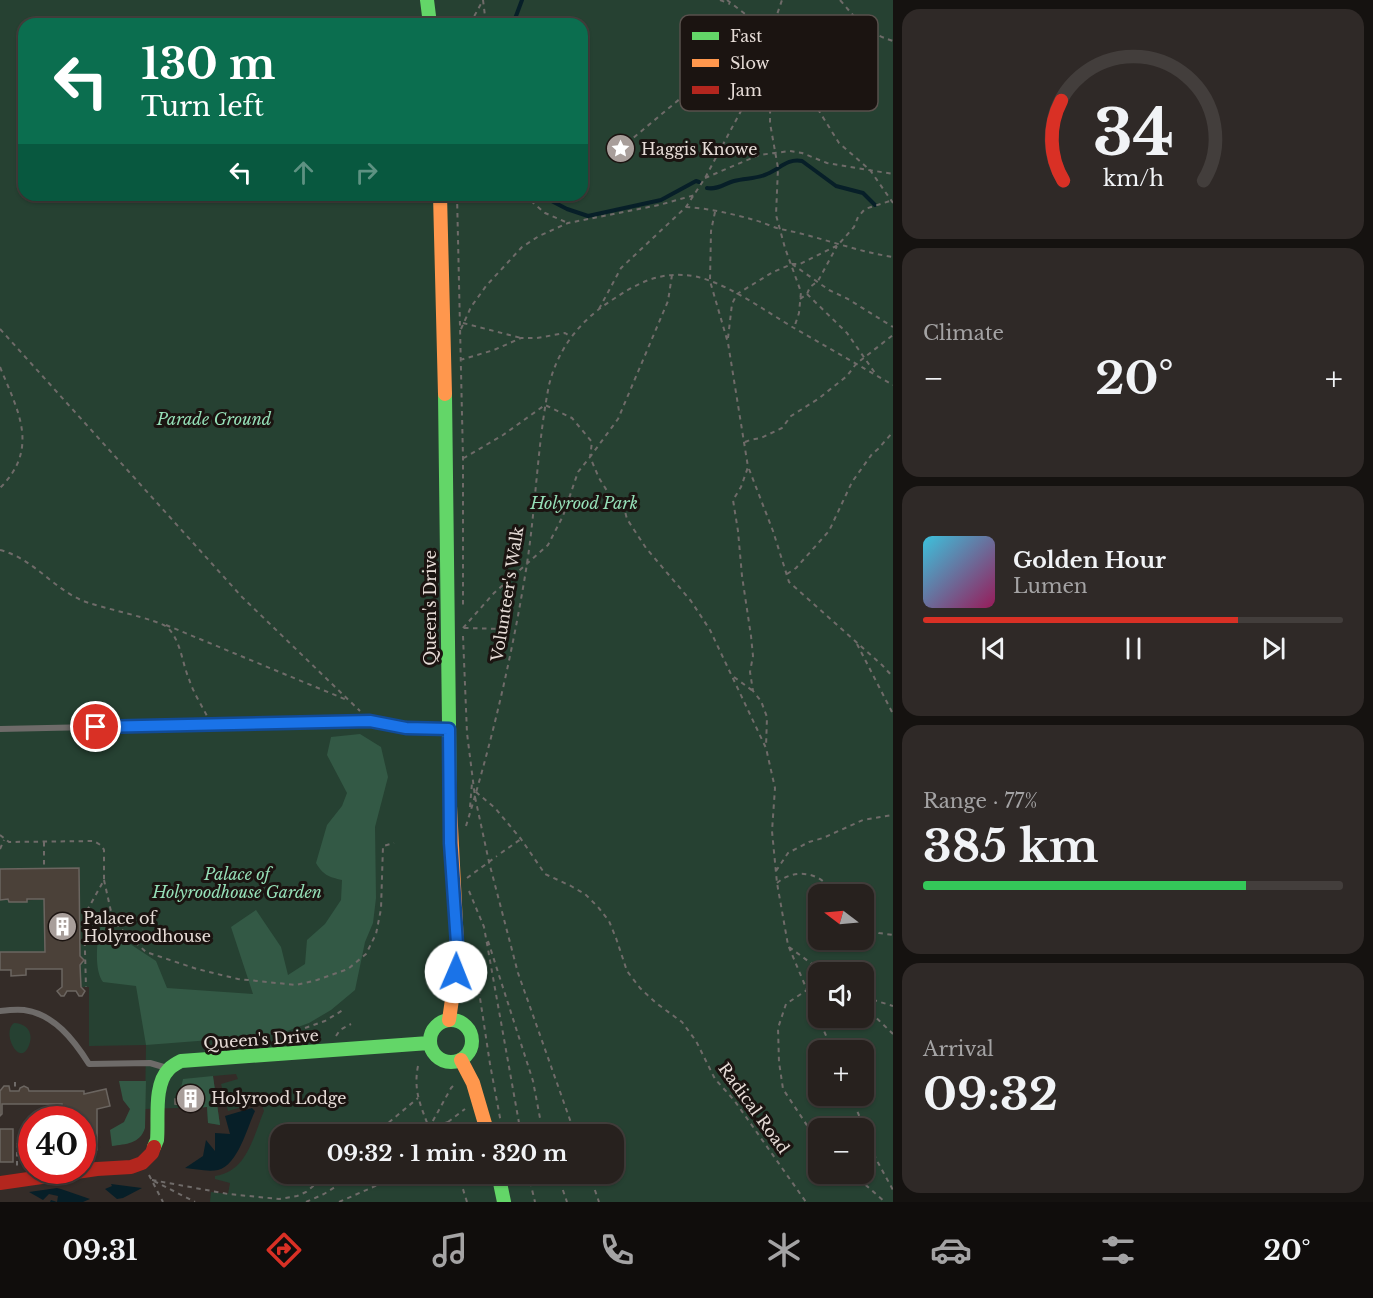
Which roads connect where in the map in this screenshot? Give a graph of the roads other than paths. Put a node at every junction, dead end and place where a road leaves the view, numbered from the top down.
1 (427, 0) edge
2 (429, 18) edge
3 (440, 201) edge
4 (0, 729) edge
5 (449, 729) junction
6 (0, 1011) edge
7 (449, 1020) junction
8 (429, 1043) junction
9 (461, 1060) junction
10 (168, 1069) junction
11 (485, 1124) edge
12 (0, 1183) edge
13 (500, 1184) edge
14 (504, 1202) edge

1 - 2 street
3 - 5 street, Queen's Drive
4 - 5 lane
5 - 7 street, Queen's Drive
6 - 10 lane
7 - 8 street
7 - 9 street
8 - 9 street
8 - 10 street, Queen's Drive
9 - 11 street
10 - 12 street
13 - 14 street

